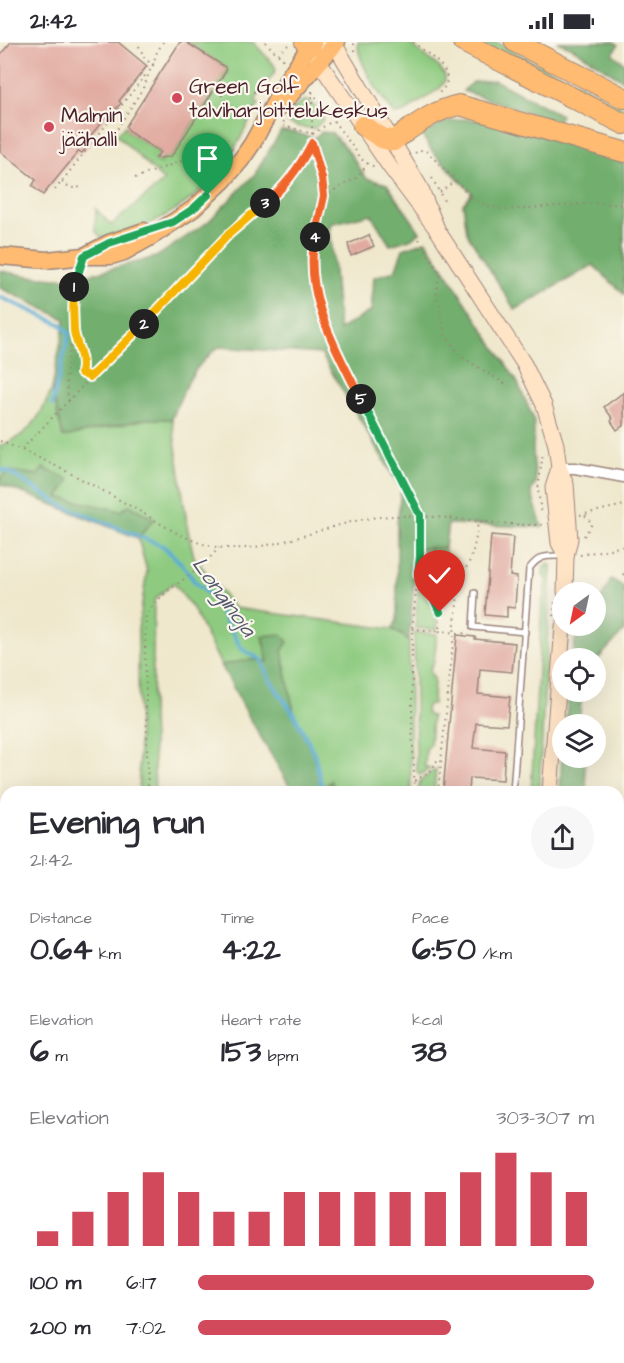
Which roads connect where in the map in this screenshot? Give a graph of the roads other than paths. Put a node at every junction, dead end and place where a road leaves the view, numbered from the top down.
1 (464, 42) edge
2 (515, 42) edge
3 (336, 43) edge
4 (308, 47) edge
5 (624, 98) edge
6 (624, 124) edge
7 (363, 126) junction
8 (393, 141) junction
9 (624, 152) edge
10 (438, 231) junction
11 (0, 256) edge
12 (559, 468) junction
13 (624, 477) edge
14 (566, 556) junction
15 (565, 582) edge
16 (475, 593) dead end
17 (525, 632) junction
18 (562, 636) edge
19 (513, 786) edge
20 (550, 786) edge

1 - 6 highway
2 - 5 highway
3 - 4 main road
3 - 8 main road
4 - 7 main road
4 - 11 main road
7 - 8 highway
7 - 10 main road
8 - 9 highway
8 - 10 main road
10 - 12 main road
12 - 13 street
12 - 14 main road
14 - 15 main road
14 - 17 lane
16 - 17 lane
17 - 19 lane
18 - 20 main road

